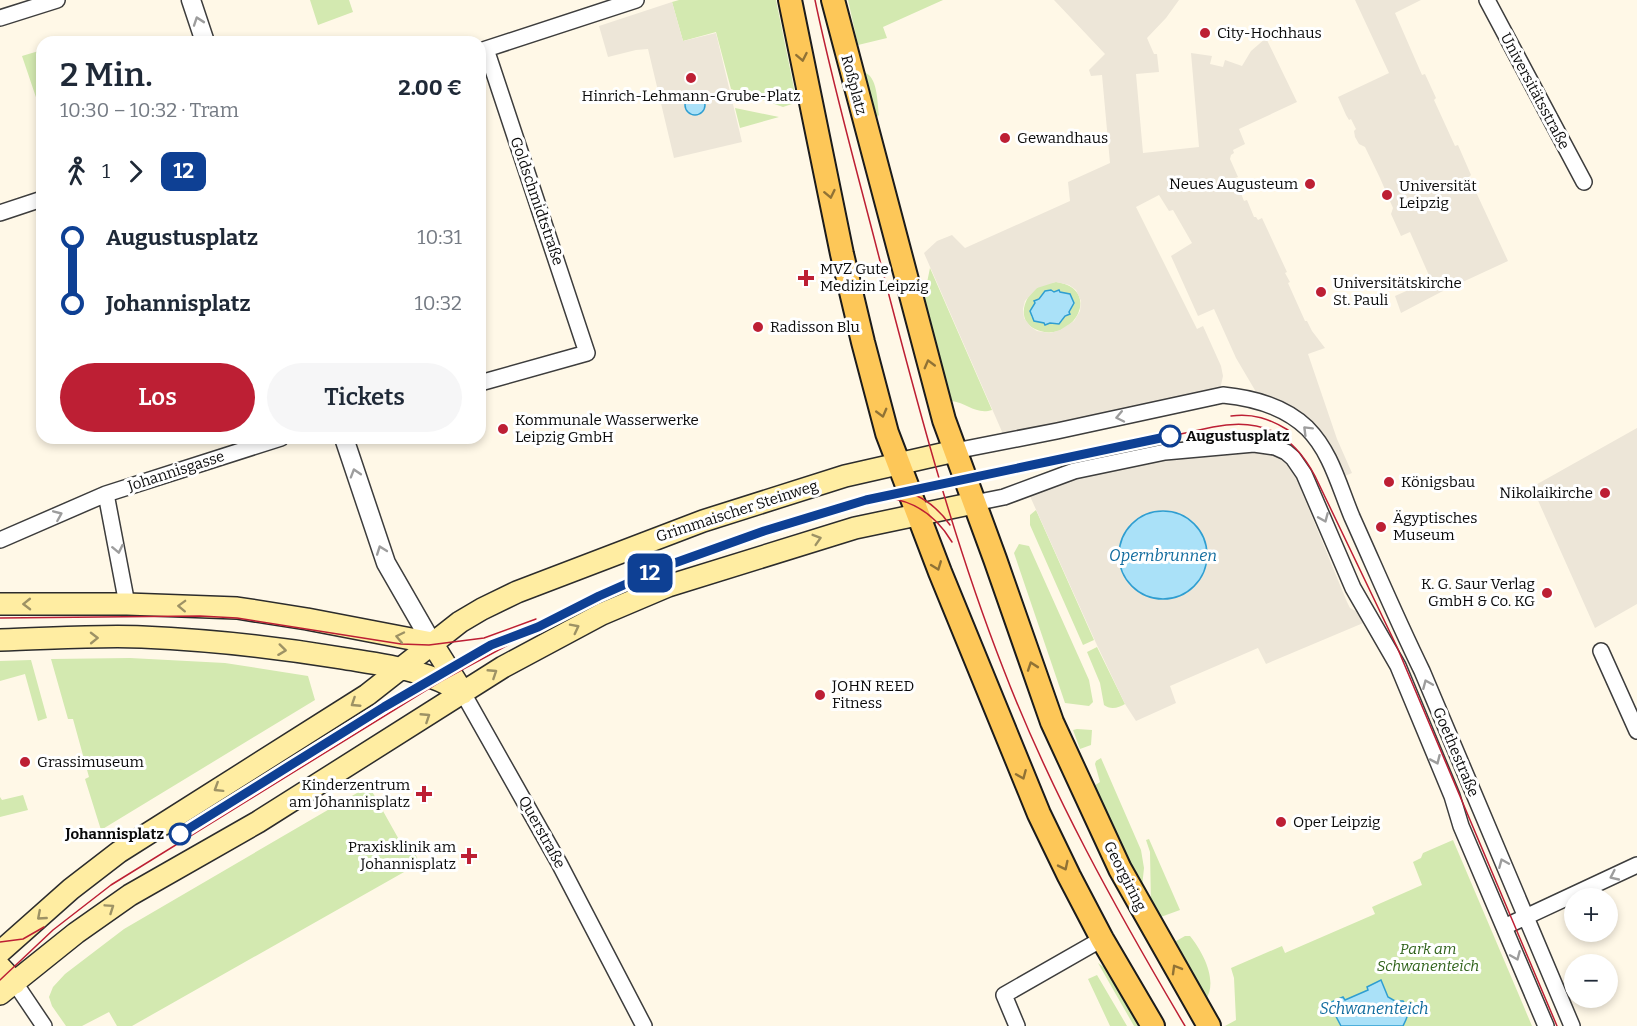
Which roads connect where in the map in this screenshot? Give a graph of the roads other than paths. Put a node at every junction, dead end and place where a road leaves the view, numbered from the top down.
1 (57, 0) edge
2 (191, 0) edge
3 (636, 0) edge
4 (790, 0) edge
5 (832, 0) edge
6 (1487, 0) edge
7 (0, 18) edge
8 (204, 36) edge
9 (486, 49) edge
10 (486, 59) edge
11 (1584, 182) dead end
12 (36, 201) edge
13 (0, 213) edge
14 (486, 381) edge
15 (261, 444) edge
16 (346, 444) edge
17 (955, 450) junction
18 (899, 464) junction
19 (106, 494) junction
20 (974, 503) junction
21 (918, 515) junction
22 (0, 540) edge
23 (0, 604) edge
24 (127, 604) junction
25 (0, 640) edge
26 (432, 643) junction
27 (1601, 651) dead end
28 (402, 668) junction
29 (463, 693) junction
30 (1637, 731) edge
31 (1637, 865) edge
32 (1526, 917) junction
33 (1504, 927) junction
34 (1102, 939) junction
35 (6, 947) edge
36 (5, 979) edge
37 (44, 1026) edge
38 (644, 1026) edge
39 (1017, 1026) edge
40 (1153, 1026) edge
41 (1209, 1026) edge
42 (1546, 1026) edge
43 (1572, 1026) edge

1 - 7 street
8 -> 2 street
3 - 9 street, Goldschmidtstraße
4 -> 18 main road
17 -> 5 main road, Roßplatz
6 - 11 street, Universitätsstraße
10 - 14 street, Goldschmidtstraße
12 - 13 street
15 - 19 street, Johannisgasse
26 -> 16 street
17 - 18 main road, Grimmaischer Steinweg
17 - 20 main road
32 -> 17 street, Goethestraße
18 - 21 main road
18 - 26 main road, Grimmaischer Steinweg
22 -> 19 street
19 -> 24 street
20 - 21 main road
20 -> 33 street, Goethestraße
41 -> 20 main road, Georgiring
29 -> 21 main road
21 -> 34 main road
24 -> 23 main road
26 -> 24 main road
25 -> 28 main road
26 - 28 main road
26 - 29 main road, Querstraße
27 - 30 street
28 - 29 main road
28 -> 35 main road
36 -> 29 main road
29 - 38 street, Querstraße
31 -> 32 street
32 - 33 street
32 - 43 street, Goethestraße
33 -> 42 street, Goethestraße
34 - 39 street
34 - 40 main road
36 - 37 street

